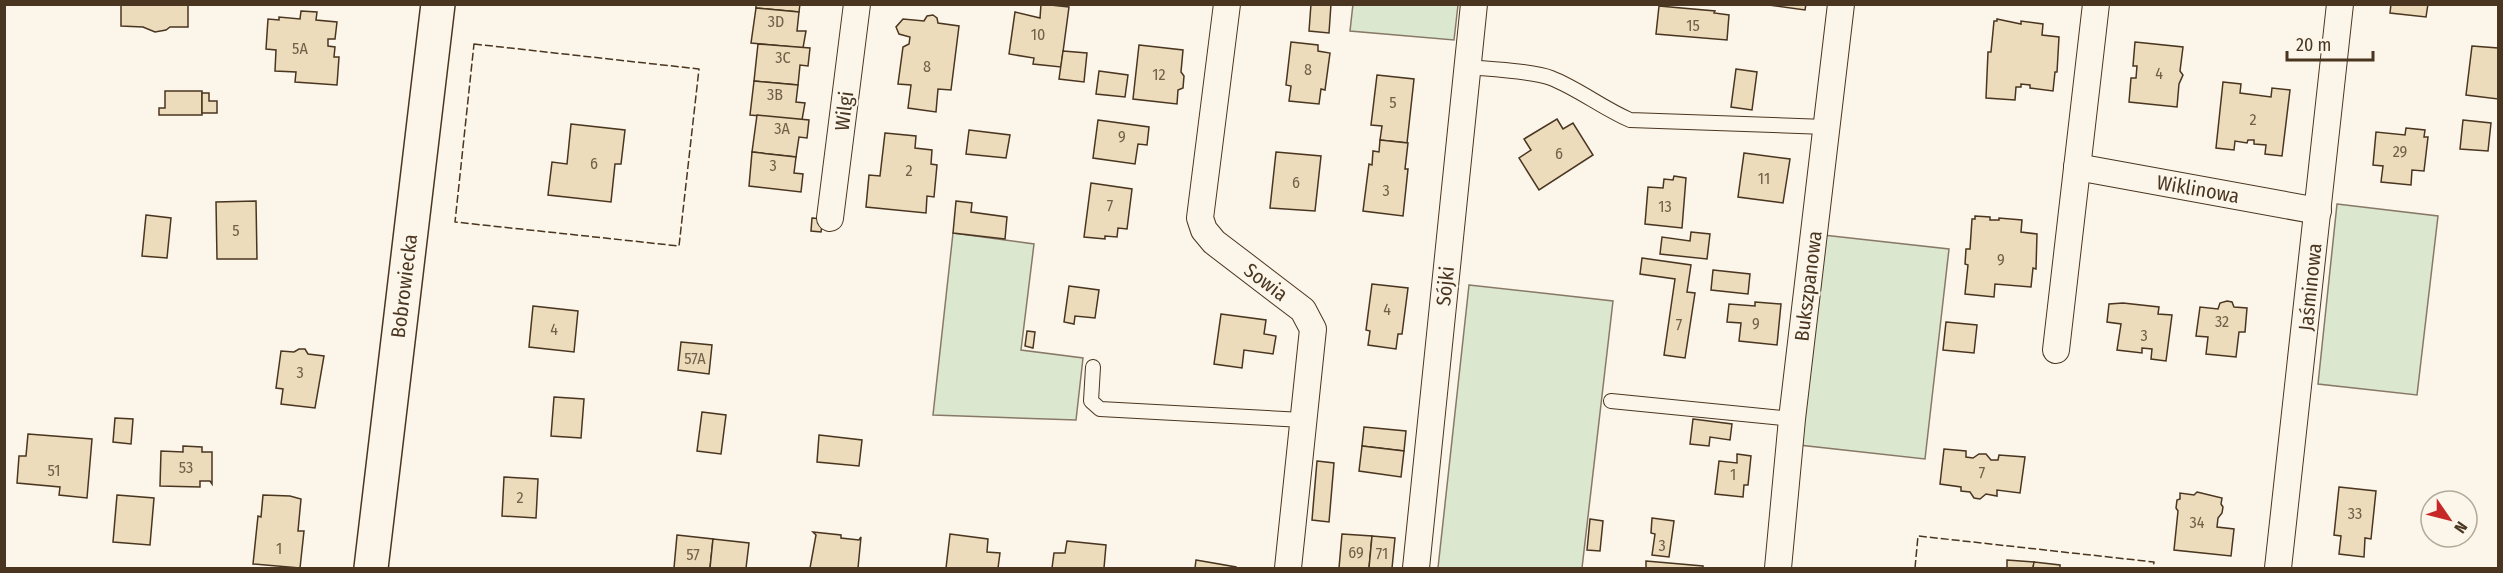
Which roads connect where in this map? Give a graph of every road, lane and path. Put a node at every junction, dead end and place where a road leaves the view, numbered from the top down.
1 (438, 4) edge
2 (857, 4) edge
3 (1227, 4) edge
4 (1474, 4) edge
5 (1841, 4) edge
6 (2096, 4) edge
7 (2340, 4) edge
8 (1467, 67) junction
9 (1826, 127) junction
10 (2077, 167) junction
11 (2318, 211) junction
12 (830, 218) dead end
13 (2056, 350) dead end
14 (1093, 367) dead end
15 (1611, 401) dead end
16 (1792, 419) junction
17 (1303, 420) junction
18 (371, 568) edge
19 (1288, 568) edge
20 (1416, 568) edge
21 (1778, 568) edge
22 (2278, 568) edge

1 - 18 street, Bobrowiecka
2 - 12 street, Wilgi
3 - 17 street, Sowia
4 - 8 street, Sójki
5 - 9 street, Bukszpanowa
6 - 10 street
7 - 11 street, Jaśminowa
8 - 9 lane
8 - 20 street, Sójki
9 - 16 street, Bukszpanowa
10 - 11 street, Wiklinowa
10 - 13 street
11 - 22 street, Jaśminowa
14 - 17 lane
15 - 16 lane
16 - 21 street, Bukszpanowa
17 - 19 street, Sowia

